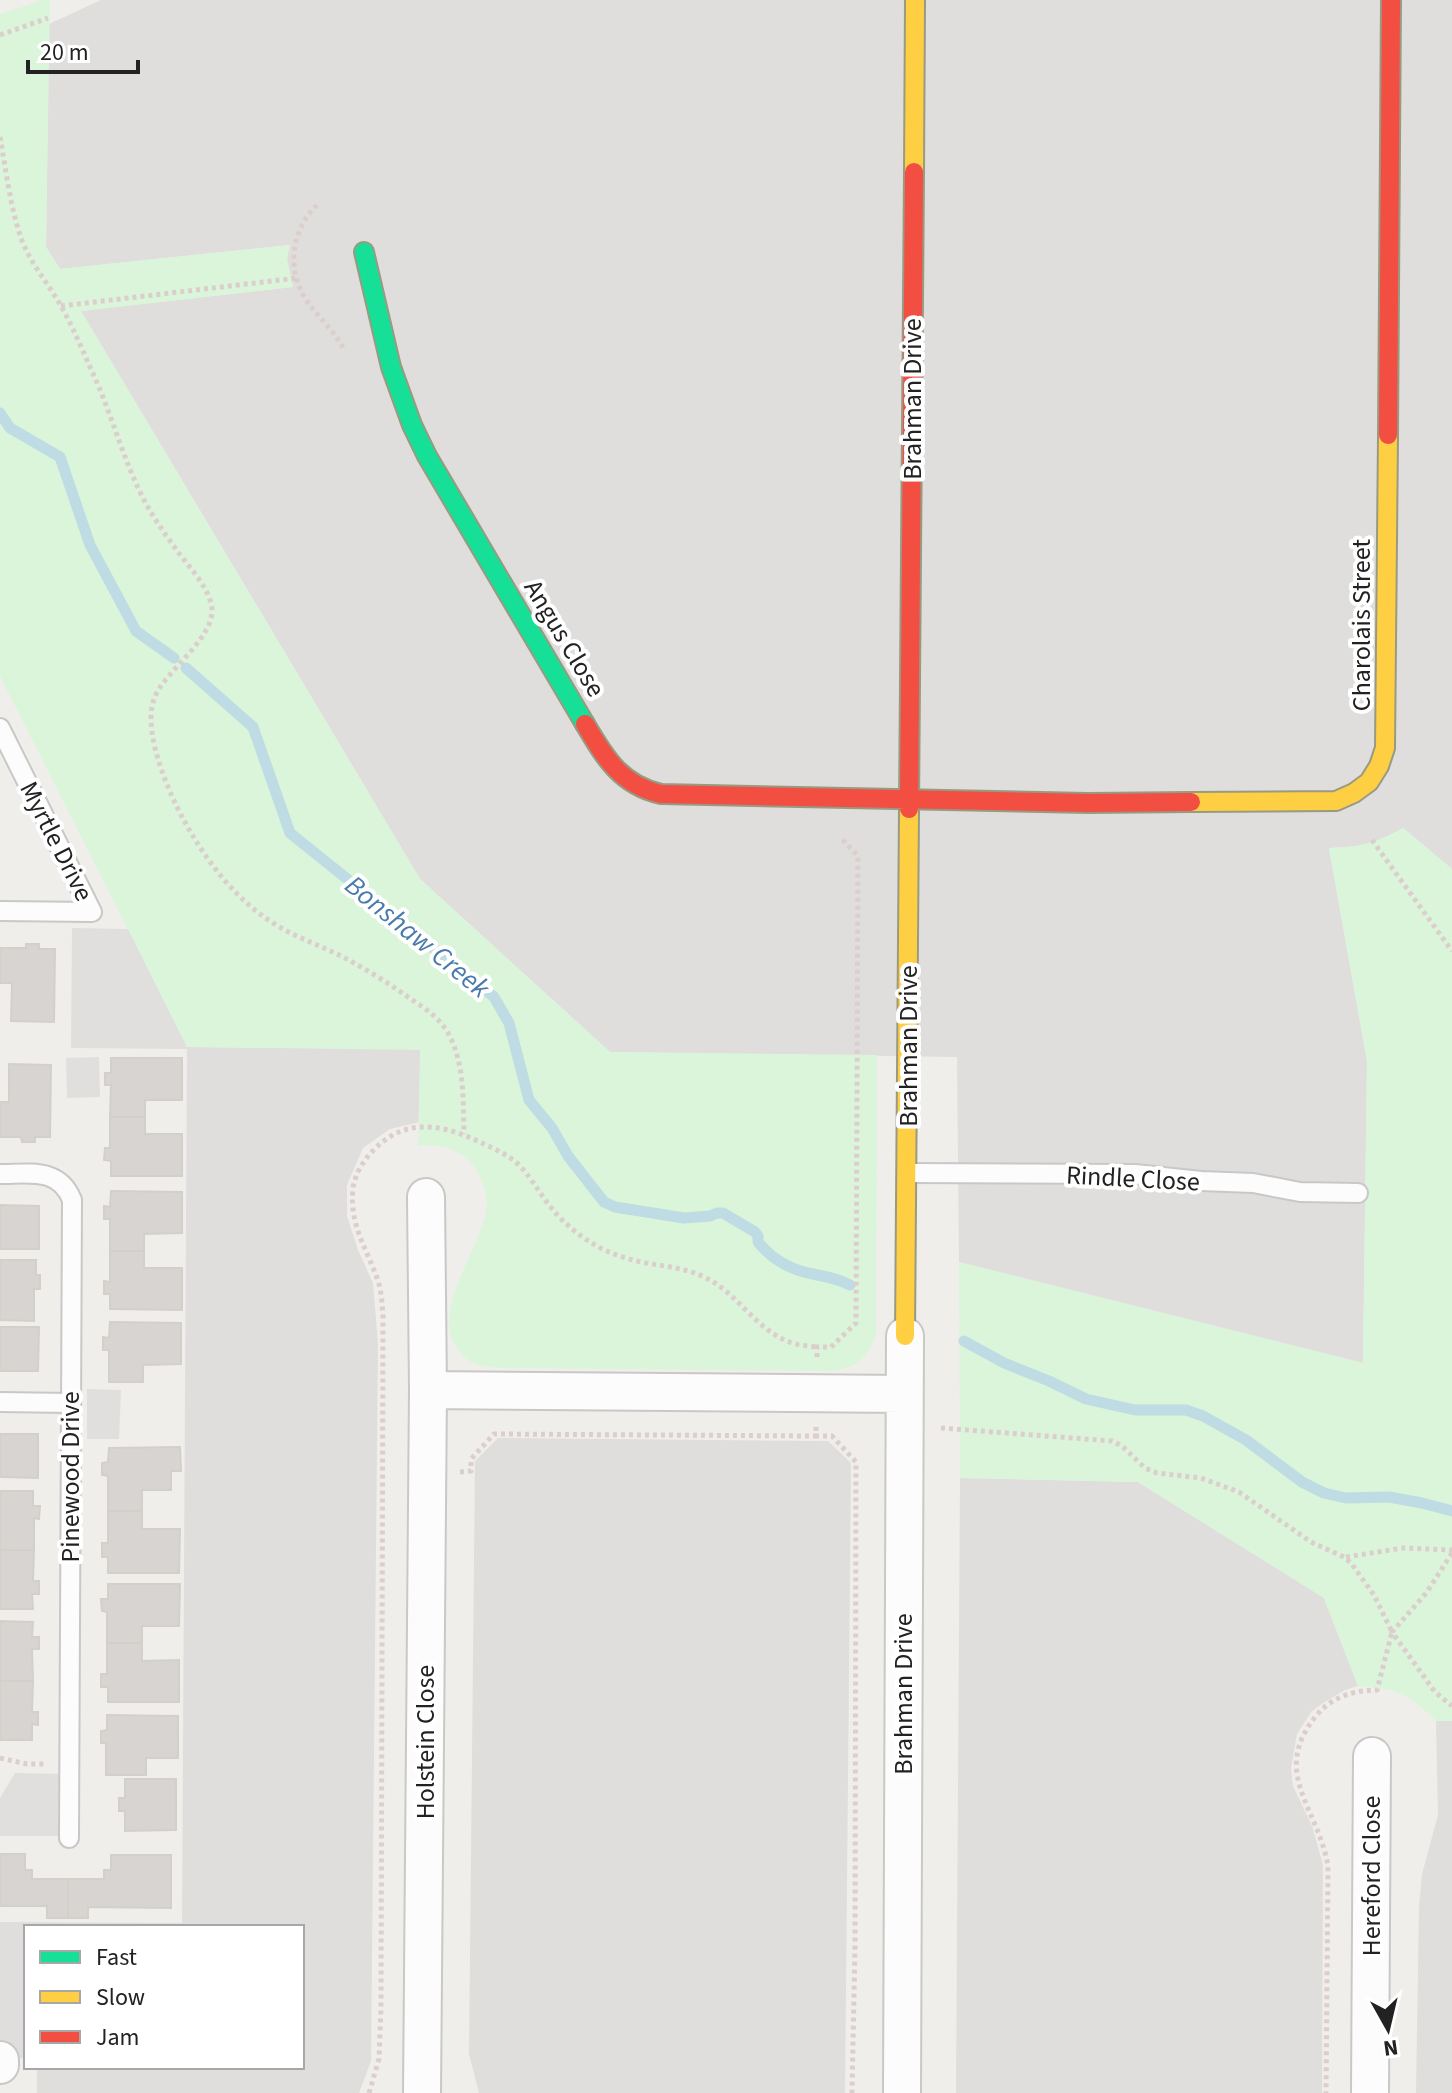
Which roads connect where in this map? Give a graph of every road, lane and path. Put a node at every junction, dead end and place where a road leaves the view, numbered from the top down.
1 (915, 0) edge
2 (1391, 0) edge
3 (48, 18) dead end
4 (0, 35) edge
5 (0, 137) edge
6 (364, 252) dead end
7 (297, 278) dead end
8 (61, 306) junction
9 (0, 728) edge
10 (910, 799) junction
11 (1372, 840) dead end
12 (0, 911) edge
13 (1452, 951) edge
14 (464, 1134) junction
15 (907, 1173) junction
16 (0, 1174) edge
17 (1358, 1193) dead end
18 (426, 1197) dead end
19 (856, 1269) dead end
20 (856, 1321) dead end
21 (905, 1336) joint
22 (817, 1347) dead end
23 (428, 1390) junction
24 (818, 1395) junction
25 (0, 1402) edge
26 (71, 1403) junction
27 (904, 1410) junction
28 (816, 1436) junction
29 (382, 1469) junction
30 (427, 1471) junction
31 (1452, 1551) edge
32 (1344, 1557) junction
33 (1392, 1632) junction
34 (1452, 1706) edge
35 (1372, 1756) dead end
36 (0, 1758) edge
37 (69, 1764) junction
38 (69, 1838) dead end
39 (369, 2093) edge
40 (422, 2093) edge
41 (852, 2093) edge
42 (902, 2093) edge
43 (1326, 2093) edge
44 (1370, 2093) edge

1 - 10 street, Brahman Drive
2 - 10 street, Charolais Street
3 - 4 path
5 - 8 path
6 - 10 street, Angus Close
7 - 8 path
8 - 14 path
9 - 12 lane, Myrtle Drive
10 - 15 street, Brahman Drive
11 - 13 path
14 - 22 path
14 - 29 path
15 - 17 lane, Rindle Close
15 - 21 street, Brahman Drive
16 - 26 lane, Pinewood Drive
18 - 23 street, Holstein Close
19 - 20 path
21 - 27 street, Brahman Drive
23 - 24 street
23 - 30 street, Holstein Close
24 - 27 street
24 - 28 path
25 - 26 lane
26 - 37 lane, Pinewood Drive
27 - 32 path
27 - 42 street, Brahman Drive
28 - 30 path
28 - 41 path
29 - 30 path
29 - 39 path
30 - 40 street, Holstein Close
31 - 32 path
31 - 33 path
32 - 33 path
33 - 34 path
33 - 43 path
35 - 44 street, Hereford Close
36 - 37 path
37 - 38 lane, Pinewood Drive

